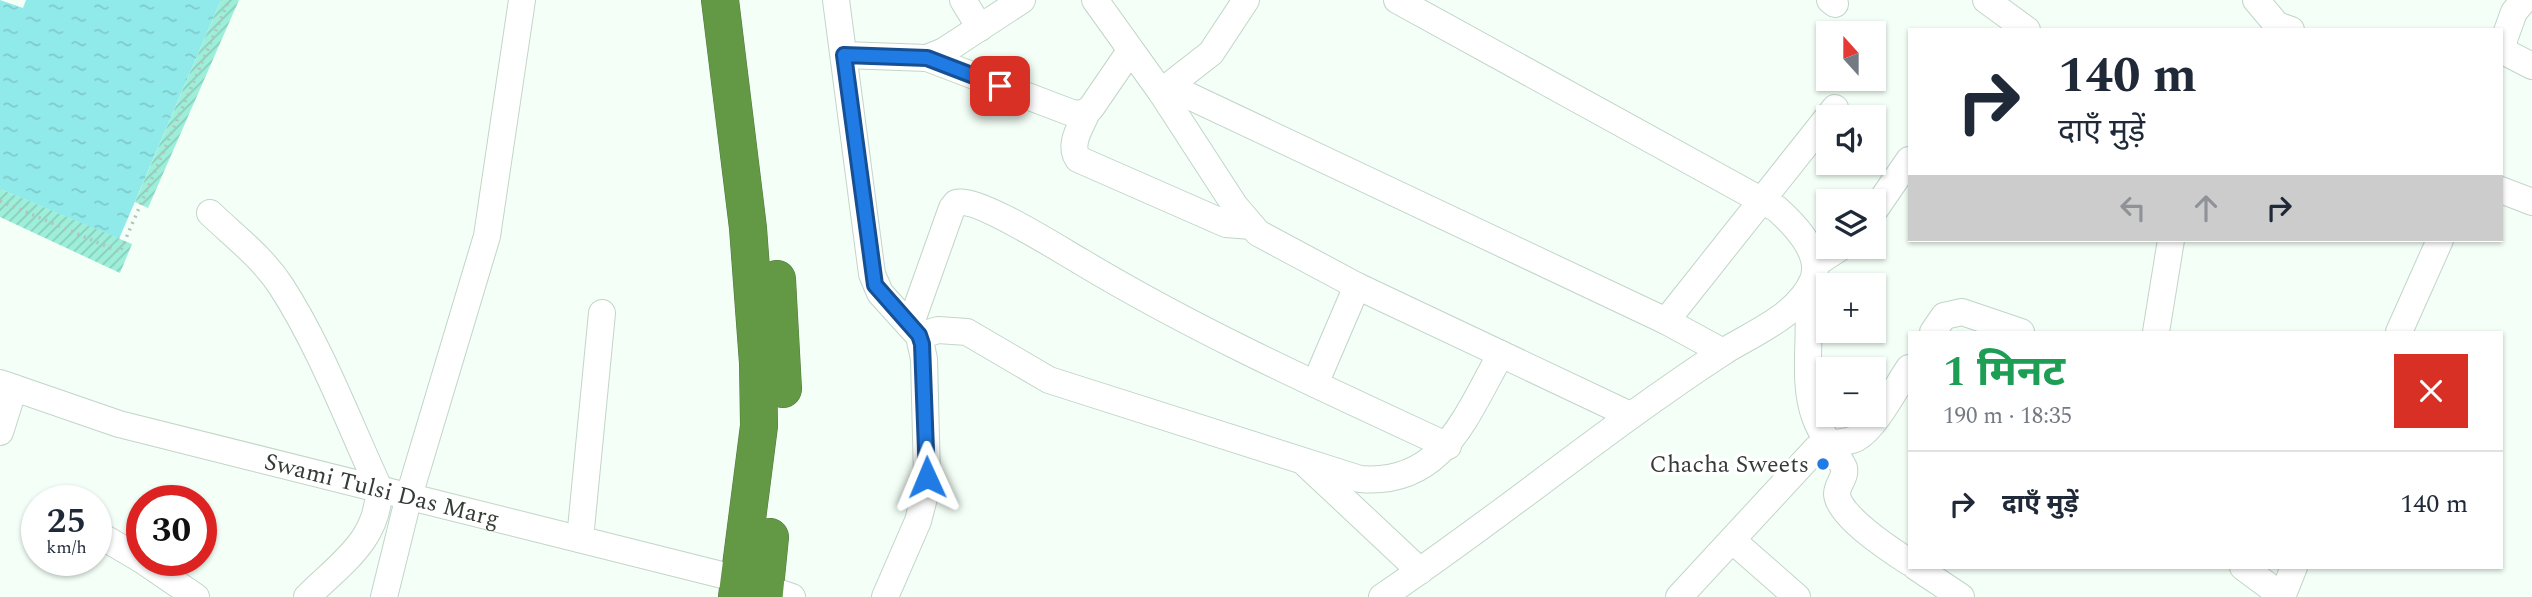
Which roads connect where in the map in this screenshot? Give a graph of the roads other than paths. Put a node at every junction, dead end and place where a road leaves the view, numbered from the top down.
1 (522, 0) edge
2 (720, 0) edge
3 (742, 0) edge
4 (836, 0) edge
5 (963, 0) edge
6 (1022, 0) edge
7 (1095, 0) edge
8 (1397, 0) edge
9 (1986, 0) edge
10 (2256, 0) edge
11 (2524, 0) edge
12 (1243, 1) edge
13 (2012, 19) edge
14 (2281, 21) edge
15 (980, 28) junction
16 (2503, 43) edge
17 (2503, 50) edge
18 (1130, 51) junction
19 (844, 55) junction
20 (927, 58) junction
21 (2532, 66) edge
22 (1165, 89) junction
23 (1087, 112) junction
24 (1816, 132) edge
25 (1908, 161) edge
26 (2503, 191) edge
27 (1886, 194) edge
28 (1763, 199) junction
29 (2532, 202) edge
30 (210, 213) dead end
31 (1252, 226) junction
32 (2171, 242) edge
33 (2439, 242) edge
34 (1823, 259) edge
35 (1815, 264) junction
36 (1357, 286) junction
37 (1807, 292) junction
38 (602, 313) dead end
39 (1666, 321) junction
40 (915, 330) junction
41 (1934, 331) edge
42 (2018, 331) edge
43 (2156, 331) edge
44 (2399, 331) edge
45 (1724, 352) junction
46 (1501, 355) junction
47 (1908, 369) edge
48 (1315, 384) junction
49 (7, 386) edge
50 (1630, 415) junction
51 (0, 432) edge
52 (1826, 443) junction
53 (1448, 446) junction
54 (1301, 459) junction
55 (379, 488) junction
56 (410, 496) junction
57 (580, 539) junction
58 (1732, 540) junction
59 (1908, 561) edge
60 (1919, 569) edge
61 (2246, 569) edge
62 (2293, 569) edge
63 (1420, 571) junction
64 (165, 576) edge
65 (760, 592) edge
66 (1391, 594) edge
67 (2282, 596) edge
68 (196, 597) edge
69 (307, 597) edge
70 (384, 597) edge
71 (885, 597) edge
72 (1679, 597) edge
73 (1797, 597) edge
74 (1961, 597) edge

1 - 56 street
2 - 65 highway
3 - 65 highway
4 - 19 street
5 - 15 street
6 - 15 street
7 - 18 street
8 - 28 street
9 - 13 street
10 - 14 street
11 - 16 street
12 - 22 street
15 - 20 street
17 - 21 street
18 - 22 street
18 - 23 street
19 - 20 street
19 - 40 street
20 - 23 street
22 - 31 street
22 - 39 street
23 - 31 street
24 - 28 street
25 - 27 street
26 - 29 street
28 - 35 street
28 - 39 street
30 - 55 street
31 - 36 street
32 - 43 street
33 - 44 street
34 - 35 street
35 - 37 street
36 - 46 street
36 - 48 street
37 - 45 street
37 - 52 street
38 - 57 street
39 - 45 street
40 - 48 street
40 - 54 street
40 - 71 street
41 - 42 street
45 - 50 street
46 - 50 street
46 - 53 street
47 - 52 street
48 - 53 street
49 - 51 street
49 - 55 street, Swami Tulsi Das Marg
50 - 63 street
52 - 58 street
52 - 59 street
53 - 54 street
54 - 63 street
55 - 56 street, Swami Tulsi Das Marg
55 - 69 street
56 - 57 street, Swami Tulsi Das Marg
56 - 70 street
57 - 65 street, Swami Tulsi Das Marg
58 - 72 street
58 - 73 street
60 - 74 street
61 - 67 street
62 - 67 street
63 - 66 street
64 - 68 street

